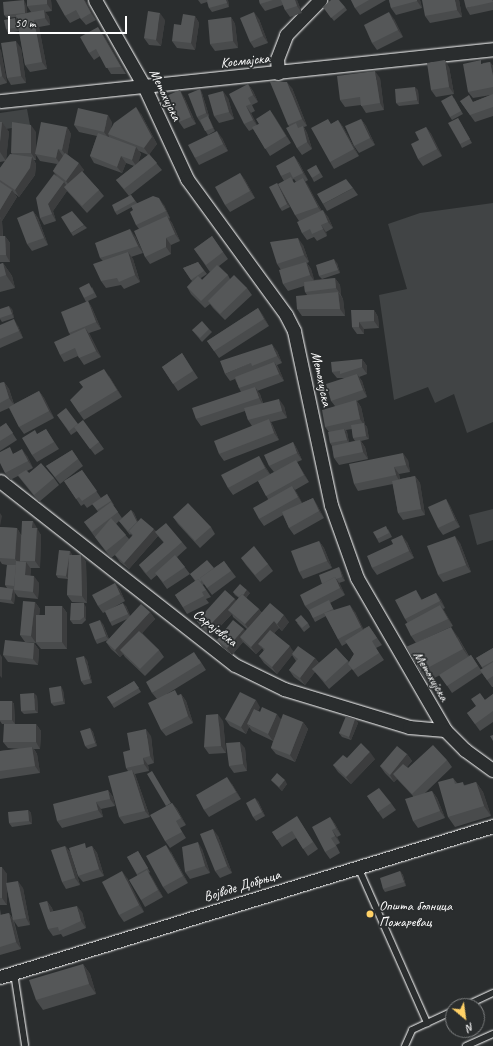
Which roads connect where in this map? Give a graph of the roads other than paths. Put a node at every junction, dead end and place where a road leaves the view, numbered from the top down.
1 (95, 0) edge
2 (320, 0) edge
3 (493, 49) edge
4 (278, 73) junction
5 (145, 88) junction
6 (0, 101) edge
7 (0, 481) edge
8 (445, 730) junction
9 (493, 770) edge
10 (493, 826) edge
11 (358, 867) junction
12 (14, 973) junction
13 (0, 977) edge
14 (493, 993) edge
15 (482, 998) edge
16 (445, 1015) edge
17 (427, 1023) junction
18 (493, 1034) edge
19 (25, 1046) edge
20 (405, 1046) edge
21 (466, 1046) edge

1 - 5 street, Метохијска
2 - 4 street
3 - 4 street, Космајска
4 - 5 street, Космајска
5 - 6 street, Космајска
5 - 8 street, Метохијска
7 - 8 street, Сарајевска
8 - 9 street, Метохијска
10 - 11 street, Војводе Добрњца
11 - 12 street, Војводе Добрњца
11 - 17 lane
12 - 13 street, Војводе Добрњца
12 - 19 lane
14 - 15 lane
16 - 17 lane
17 - 20 lane
18 - 21 lane

